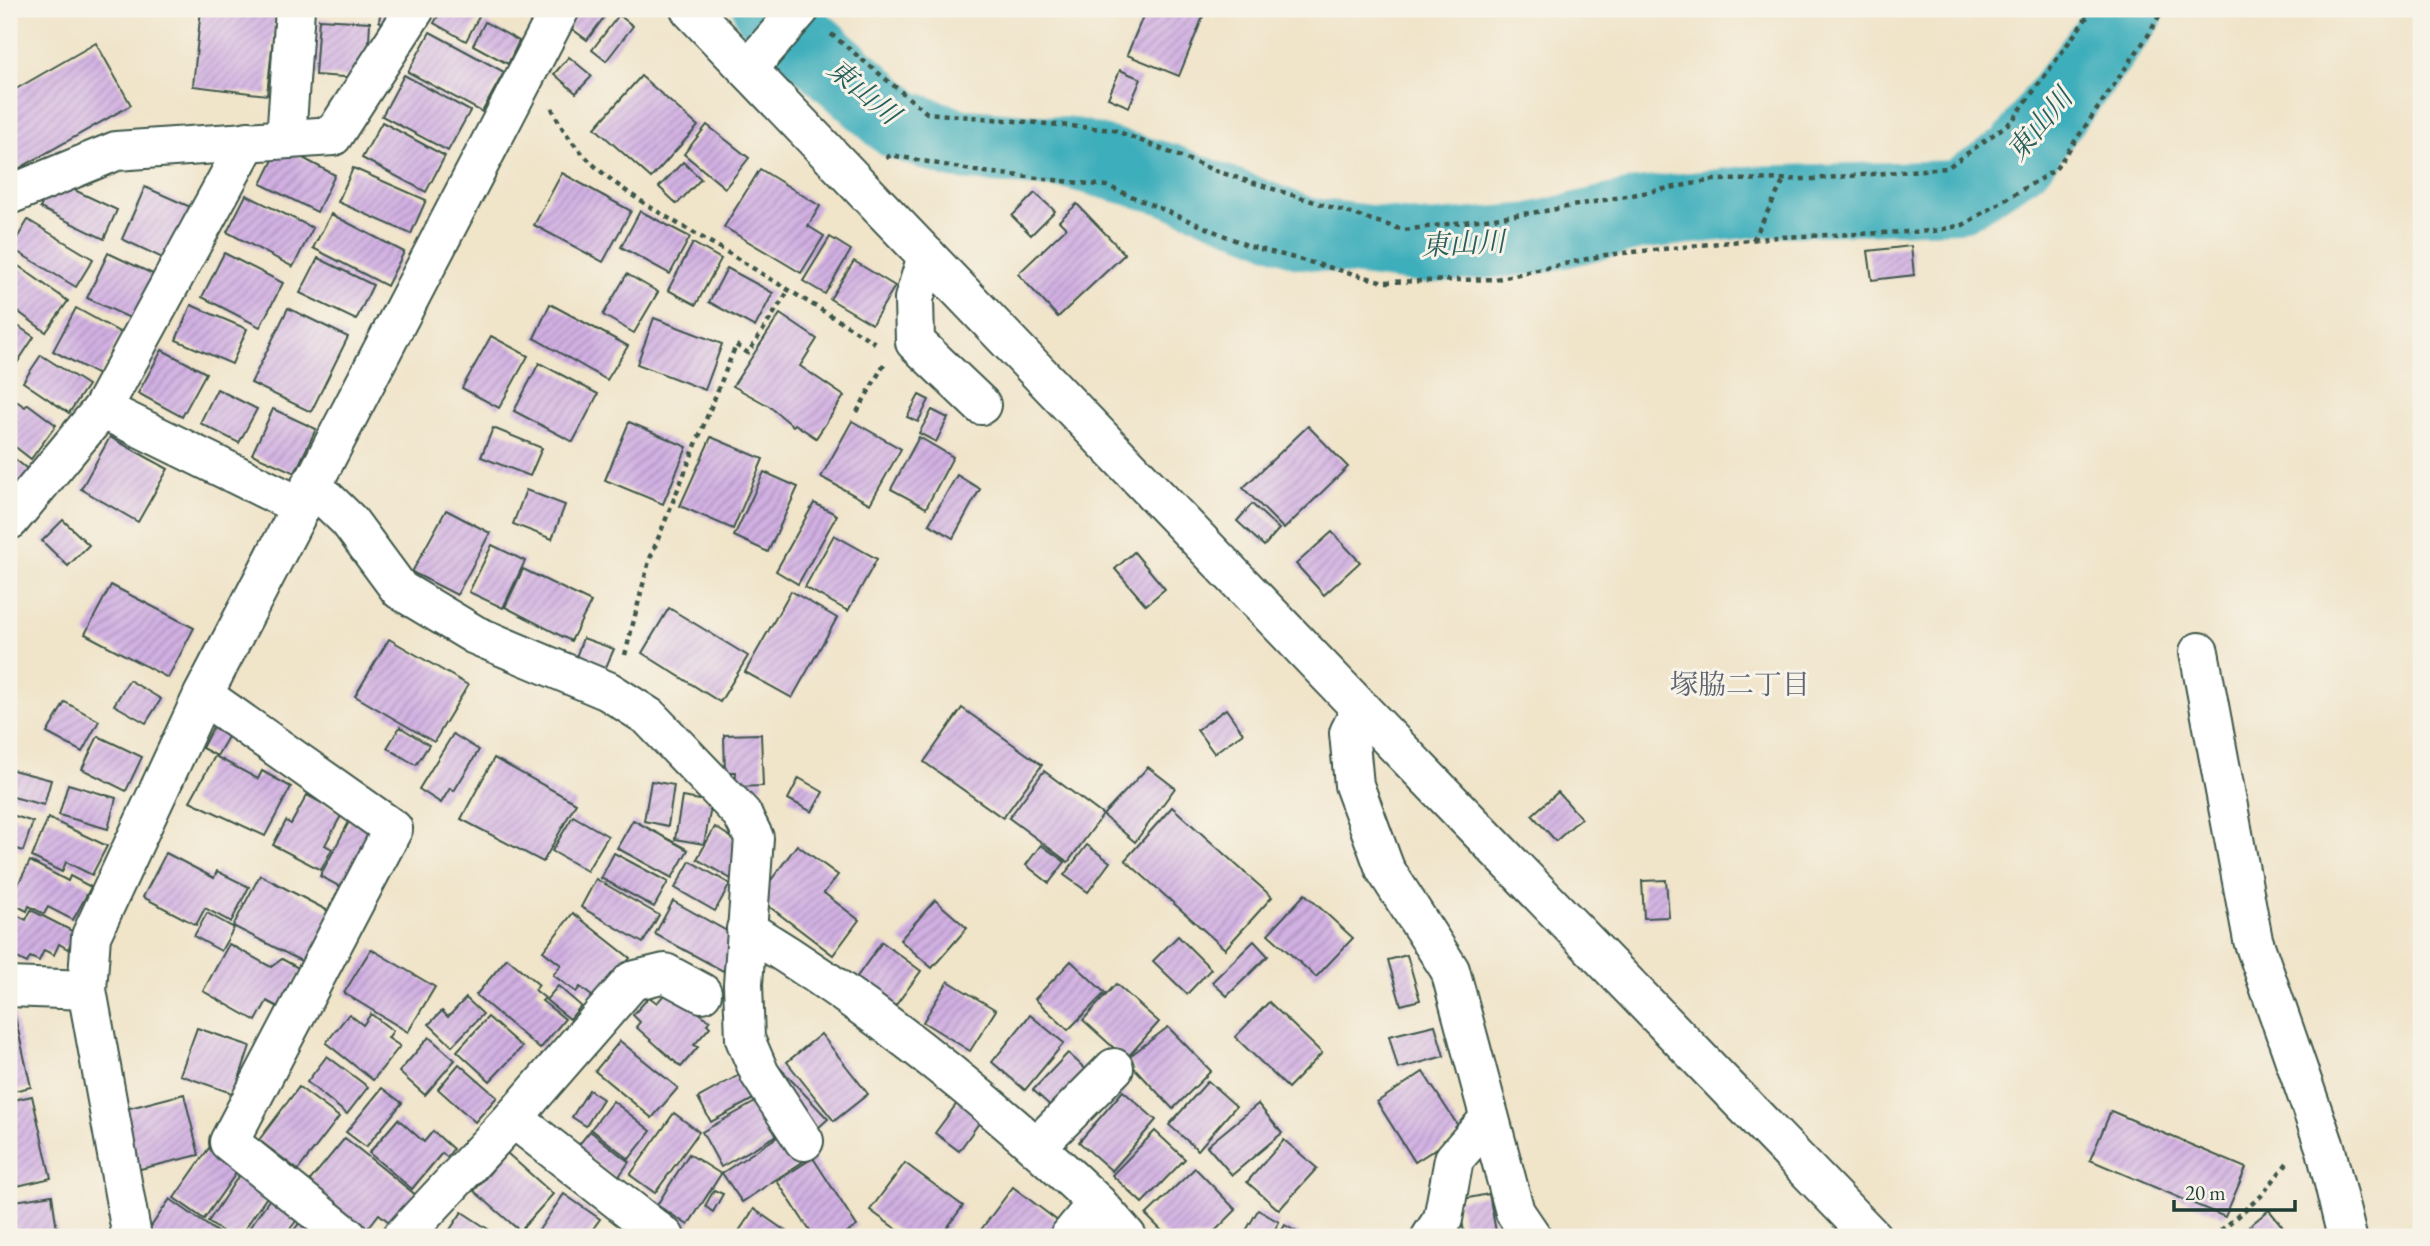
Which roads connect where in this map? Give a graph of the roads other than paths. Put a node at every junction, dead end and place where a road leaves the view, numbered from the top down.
1 (295, 9) edge
2 (415, 9) edge
3 (560, 9) edge
4 (691, 9) edge
5 (800, 9) edge
6 (748, 69) junction
7 (286, 139) junction
8 (248, 141) junction
9 (9, 195) edge
10 (927, 256) junction
11 (981, 405) dead end
12 (102, 409) junction
13 (305, 495) junction
14 (10, 520) edge
15 (2199, 652) dead end
16 (203, 695) junction
17 (1361, 709) junction
18 (746, 929) junction
19 (9, 987) edge
20 (87, 990) junction
21 (702, 993) dead end
22 (1114, 1068) dead end
23 (513, 1118) junction
24 (1489, 1119) junction
25 (804, 1141) dead end
26 (1037, 1146) junction
27 (1097, 1203) junction
28 (132, 1237) edge
29 (348, 1237) edge
30 (402, 1237) edge
31 (665, 1237) edge
32 (1069, 1237) edge
33 (1127, 1237) edge
34 (1431, 1237) edge
35 (1532, 1237) edge
36 (1872, 1237) edge
37 (2347, 1237) edge

1 - 7 street
2 - 7 street
3 - 13 street
4 - 6 street
5 - 6 street
6 - 10 street
7 - 8 street
8 - 9 street
8 - 12 street
10 - 11 street
10 - 17 street
12 - 13 street
12 - 14 street
13 - 16 street
13 - 18 street
15 - 37 street
16 - 20 street
16 - 29 street
17 - 24 street
17 - 36 street
18 - 25 street
18 - 26 street
19 - 20 street
20 - 28 street
21 - 23 street
22 - 26 street
23 - 30 street
23 - 31 street
24 - 34 street
24 - 35 street
26 - 27 street
27 - 32 street
27 - 33 street

